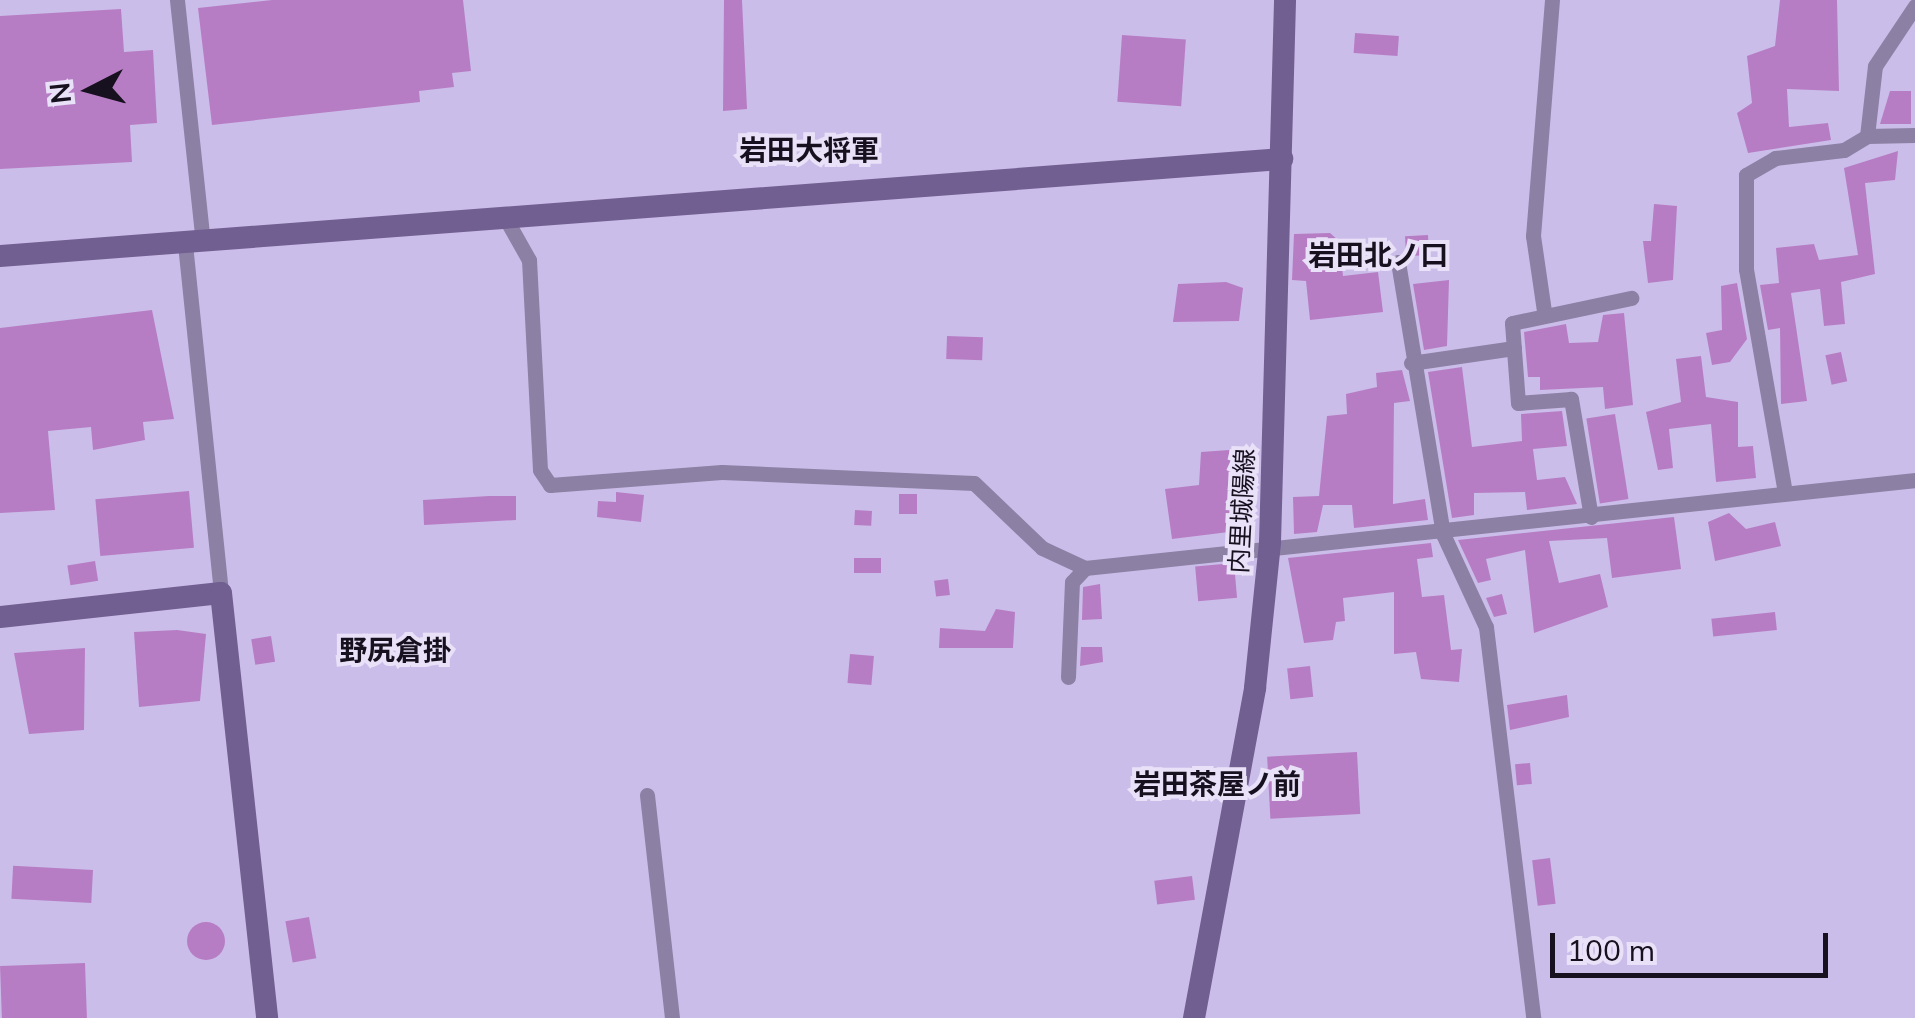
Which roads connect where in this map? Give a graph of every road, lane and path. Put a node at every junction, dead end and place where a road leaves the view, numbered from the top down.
1 (177, 0) edge
2 (1285, 0) edge
3 (1552, 0) edge
4 (1915, 6) edge
5 (1915, 135) edge
6 (1867, 136) junction
7 (1282, 159) junction
8 (507, 221) junction
9 (194, 243) junction
10 (0, 256) edge
11 (1398, 262) dead end
12 (1631, 298) dead end
13 (1544, 312) junction
14 (1514, 348) junction
15 (1411, 363) junction
16 (1915, 480) edge
17 (1784, 487) junction
18 (1591, 517) junction
19 (1443, 534) junction
20 (1270, 542) junction
21 (1085, 568) junction
22 (221, 593) junction
23 (0, 617) edge
24 (1068, 676) dead end
25 (647, 795) dead end
26 (267, 1018) edge
27 (672, 1018) edge
28 (1194, 1018) edge
29 (1533, 1018) edge

1 - 9 street
2 - 7 street, 内里城陽線
3 - 13 street
4 - 6 street
5 - 6 street
6 - 17 street
7 - 8 street
7 - 20 street, 内里城陽線
8 - 9 street
8 - 21 street
9 - 10 street
9 - 22 street
11 - 15 street
12 - 13 street
13 - 14 street
14 - 15 street
14 - 18 street
15 - 19 street
16 - 17 street
17 - 18 street
18 - 19 street
19 - 20 street
19 - 29 street
20 - 21 street
20 - 28 street, 内里城陽線
21 - 24 street
22 - 23 street
22 - 26 street
25 - 27 street

